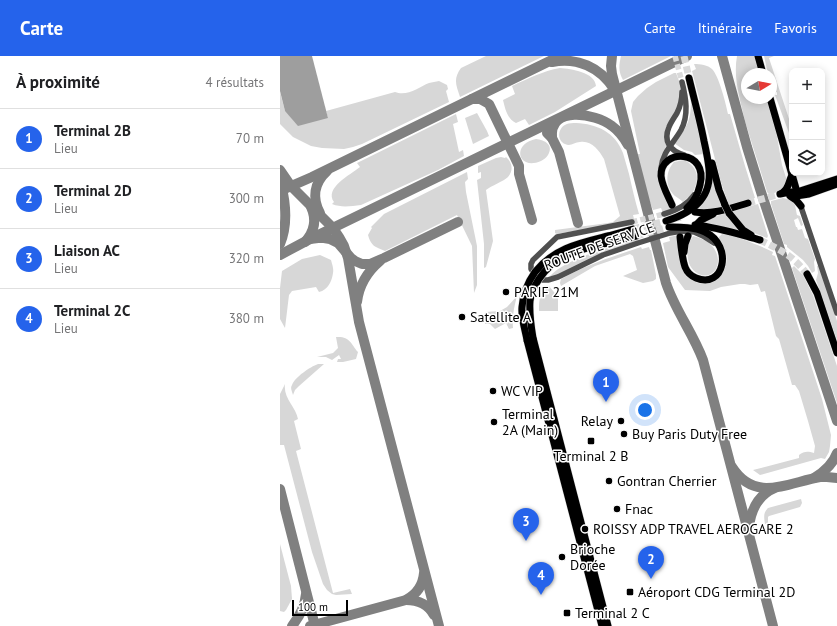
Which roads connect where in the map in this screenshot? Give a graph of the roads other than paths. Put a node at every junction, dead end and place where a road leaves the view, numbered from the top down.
1 (758, 56) edge
2 (761, 68) edge
3 (689, 78) tunnel mouth
4 (772, 104) edge
5 (701, 124) junction
6 (669, 146) junction
7 (687, 156) junction
8 (789, 163) edge
9 (661, 174) junction
10 (791, 176) edge
11 (793, 176) edge
12 (837, 178) edge
13 (837, 184) edge
14 (801, 193) junction
15 (780, 194) junction
16 (790, 196) junction
17 (748, 203) tunnel mouth
18 (674, 204) tunnel mouth
19 (801, 206) junction
20 (725, 210) junction
21 (695, 212) dead end
22 (666, 221) junction
23 (632, 222) tunnel mouth
24 (697, 224) dead end
25 (688, 236) tunnel mouth
26 (680, 237) tunnel mouth
27 (722, 250) junction
28 (684, 260) junction
29 (807, 274) tunnel mouth
30 (837, 313) edge
31 (837, 353) edge
32 (602, 626) edge
33 (608, 626) edge

1 - 2 main road
3 - 5 main road
4 - 8 main road
5 - 20 main road
5 - 22 main road
6 - 6 street
6 - 7 street
6 - 9 street
7 - 9 main road
7 - 22 main road
9 - 18 main road
10 - 15 main road
11 - 14 main road
12 - 14 main road
13 - 14 main road
14 - 15 main road
14 - 16 main road
14 - 19 street
15 - 16 main road
16 - 19 main road
17 - 20 main road
19 - 30 street
20 - 21 main road
20 - 22 main road
20 - 24 main road
22 - 27 main road
23 - 27 street, ROUTE DE SERVICE
25 - 28 main road
26 - 28 main road
27 - 28 main road
29 - 31 main road
32 - 33 main road, bridge

